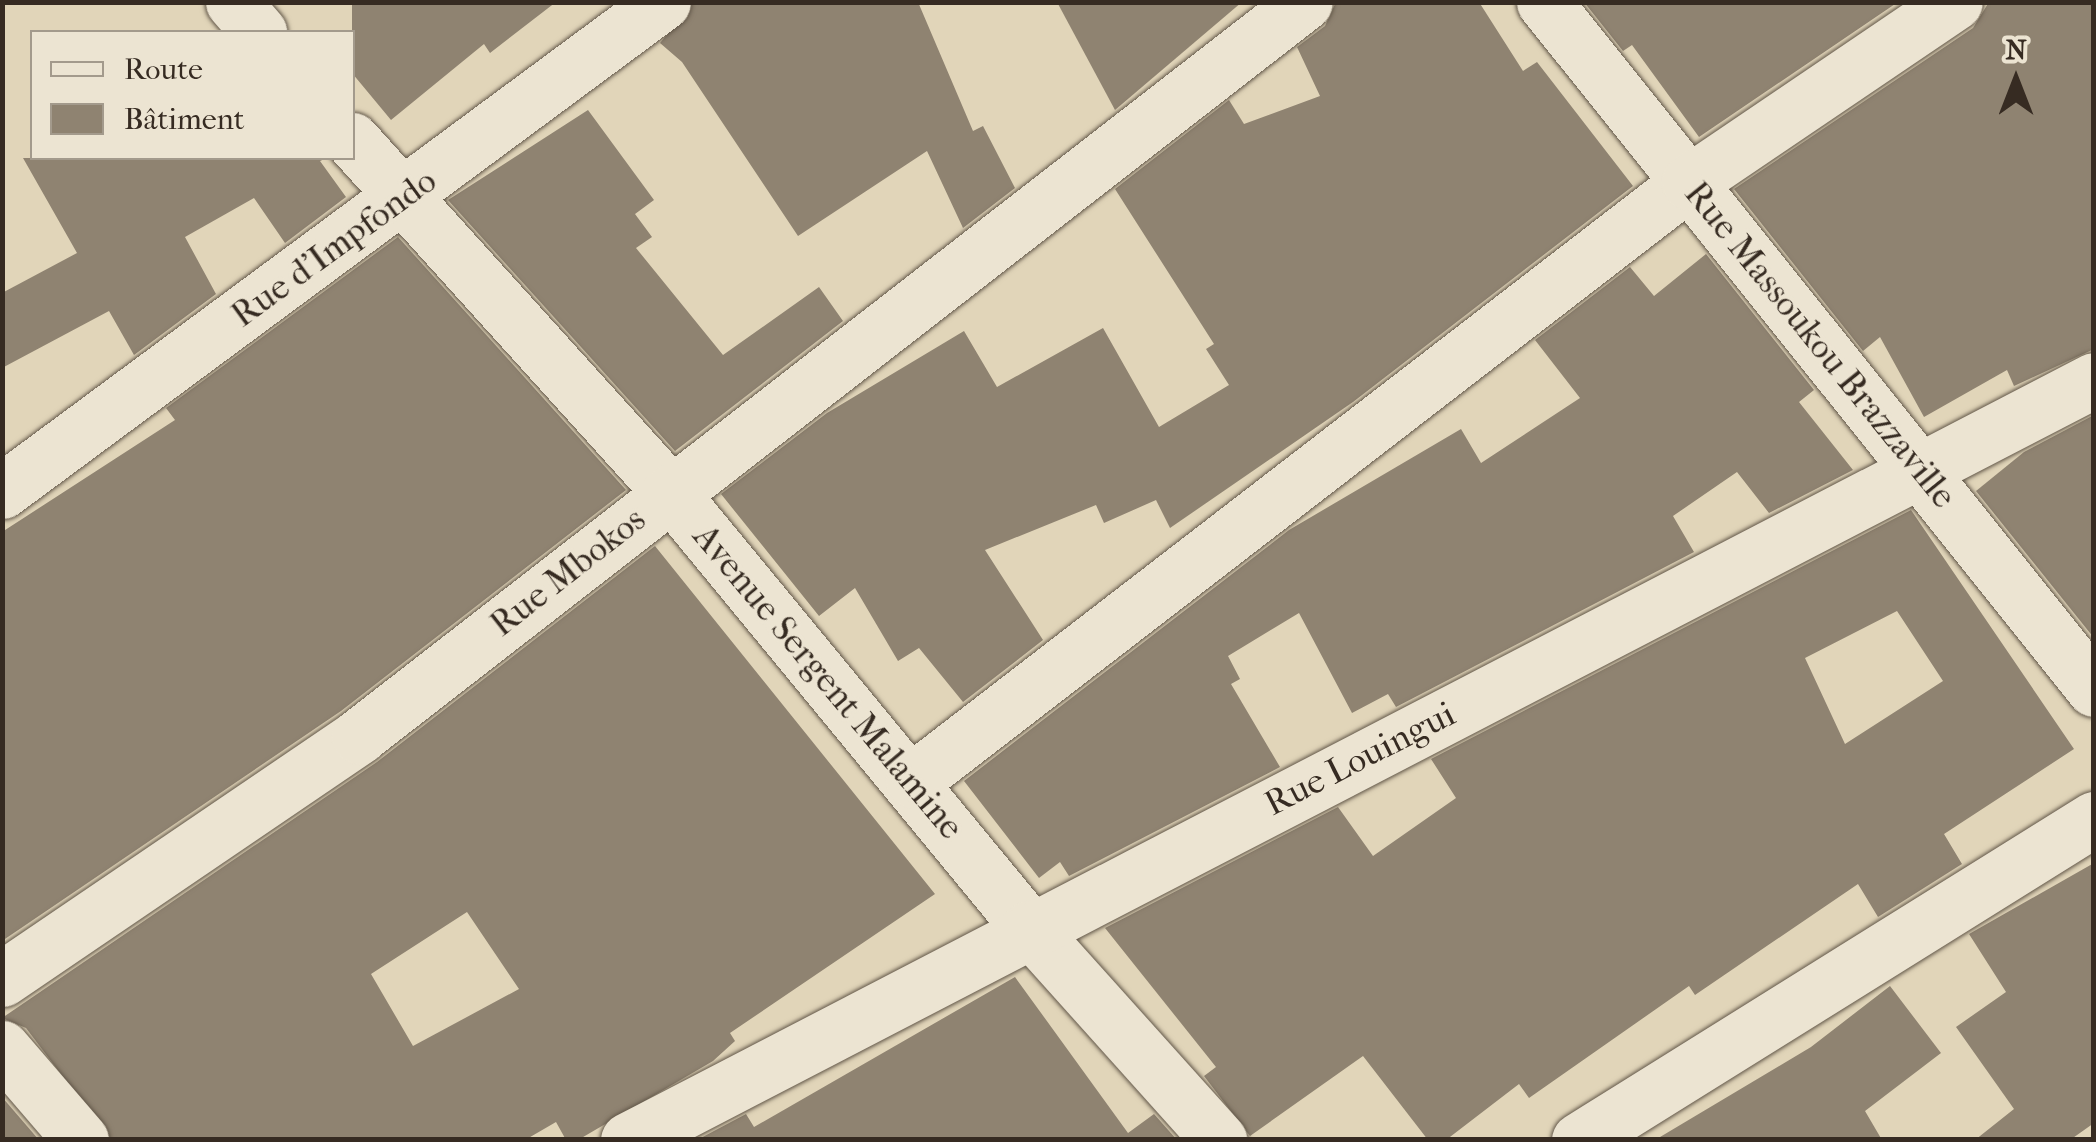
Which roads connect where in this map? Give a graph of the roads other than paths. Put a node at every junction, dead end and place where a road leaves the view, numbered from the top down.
1 (233, 2) edge
2 (663, 2) edge
3 (1304, 2) edge
4 (1544, 2) edge
5 (1955, 2) edge
6 (257, 30) edge
7 (355, 143) edge
8 (1689, 182) junction
9 (403, 198) junction
10 (2094, 380) edge
11 (1923, 471) junction
12 (2, 492) edge
13 (670, 492) junction
14 (2094, 690) edge
15 (912, 780) junction
16 (2094, 819) edge
17 (1028, 928) junction
18 (2, 979) edge
19 (2, 1048) edge
20 (80, 1140) edge
21 (628, 1140) edge
22 (1219, 1140) edge
23 (1579, 1140) edge

1 - 6 street
2 - 9 street, Rue d'Impfondo
3 - 13 street, Rue Mbokos
4 - 8 street, Rue Massoukou Brazzaville
5 - 8 street
7 - 9 street, Avenue Sergent Malamine
8 - 11 street, Rue Massoukou Brazzaville
8 - 15 street
9 - 12 street, Rue d'Impfondo
9 - 13 street, Avenue Sergent Malamine
10 - 11 street, Rue Louingui
11 - 14 street, Rue Massoukou Brazzaville
11 - 17 street, Rue Louingui
13 - 15 street, Avenue Sergent Malamine
13 - 18 street, Rue Mbokos
15 - 17 street, Avenue Sergent Malamine
16 - 23 street
17 - 21 street, Rue Louingui
17 - 22 street, Avenue Sergent Malamine
19 - 20 street

